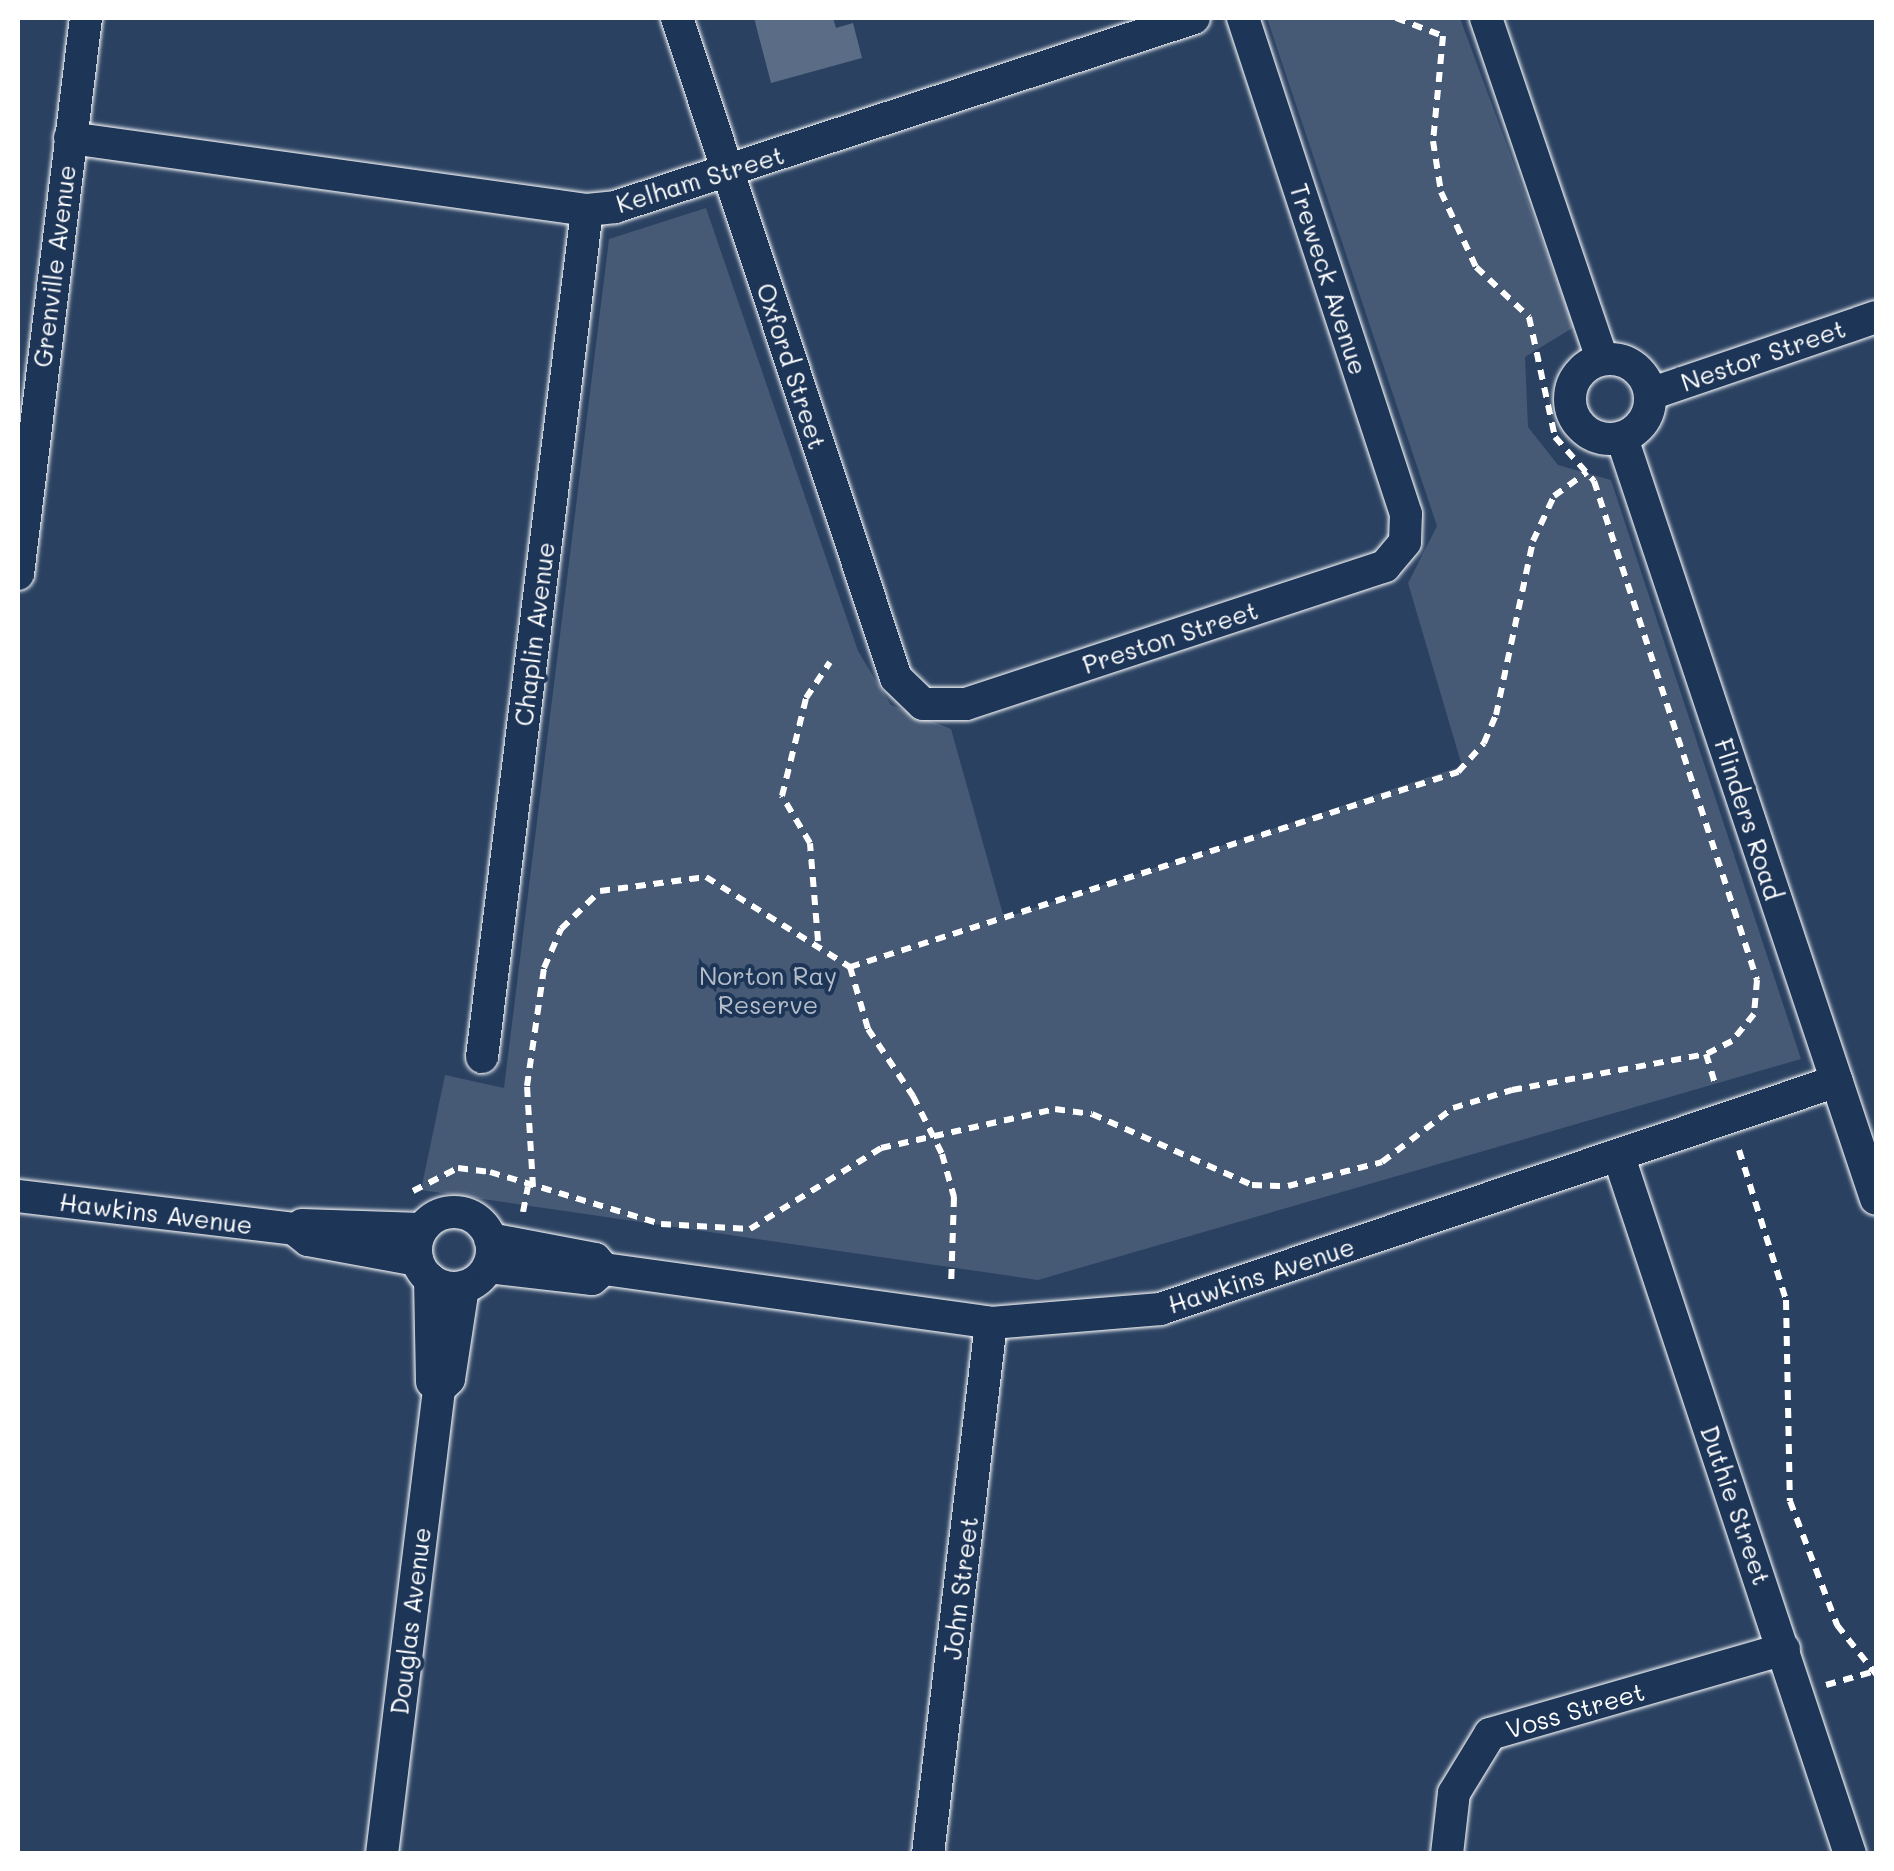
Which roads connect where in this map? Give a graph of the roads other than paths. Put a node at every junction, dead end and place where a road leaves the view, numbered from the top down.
1 (86, 18) edge
2 (677, 18) edge
3 (1194, 18) edge
4 (1243, 18) edge
5 (1486, 18) edge
6 (70, 138) junction
7 (728, 172) junction
8 (586, 210) junction
9 (1876, 317) edge
10 (1602, 360) junction
11 (1650, 394) junction
12 (1622, 438) junction
13 (1405, 542) joint
14 (18, 574) edge
15 (923, 704) joint
16 (482, 1057) dead end
17 (1836, 1081) junction
18 (1618, 1157) junction
19 (18, 1196) edge
20 (1876, 1199) edge
21 (422, 1256) junction
22 (480, 1264) junction
23 (991, 1324) junction
24 (439, 1389) junction
25 (1784, 1649) junction
26 (382, 1854) edge
27 (928, 1854) edge
28 (1447, 1854) edge
29 (1850, 1854) edge

1 - 6 street, Grenville Avenue
2 - 7 street, Oxford Street
3 - 7 street, Kelham Street
4 - 13 street, Treweck Avenue
5 - 10 street
6 - 8 street, Kelham Street
6 - 14 street, Grenville Avenue
7 - 8 street, Kelham Street
7 - 15 street, Oxford Street
8 - 16 street, Chaplin Avenue
9 - 11 street, Nestor Street
10 - 11 street
10 - 12 street
11 - 12 street
12 - 17 street, Flinders Road
13 - 15 street, Preston Street
17 - 18 street, Hawkins Avenue
17 - 20 street, Flinders Road
18 - 23 street, Hawkins Avenue
18 - 25 street, Duthie Street
19 - 21 street, Hawkins Avenue
21 - 22 street, Hawkins Avenue
21 - 22 street
21 - 24 street, Douglas Avenue
22 - 23 street, Hawkins Avenue
22 - 24 street, Douglas Avenue
23 - 27 street, John Street
24 - 26 street, Douglas Avenue
25 - 28 street, Voss Street
25 - 29 street, Duthie Street

